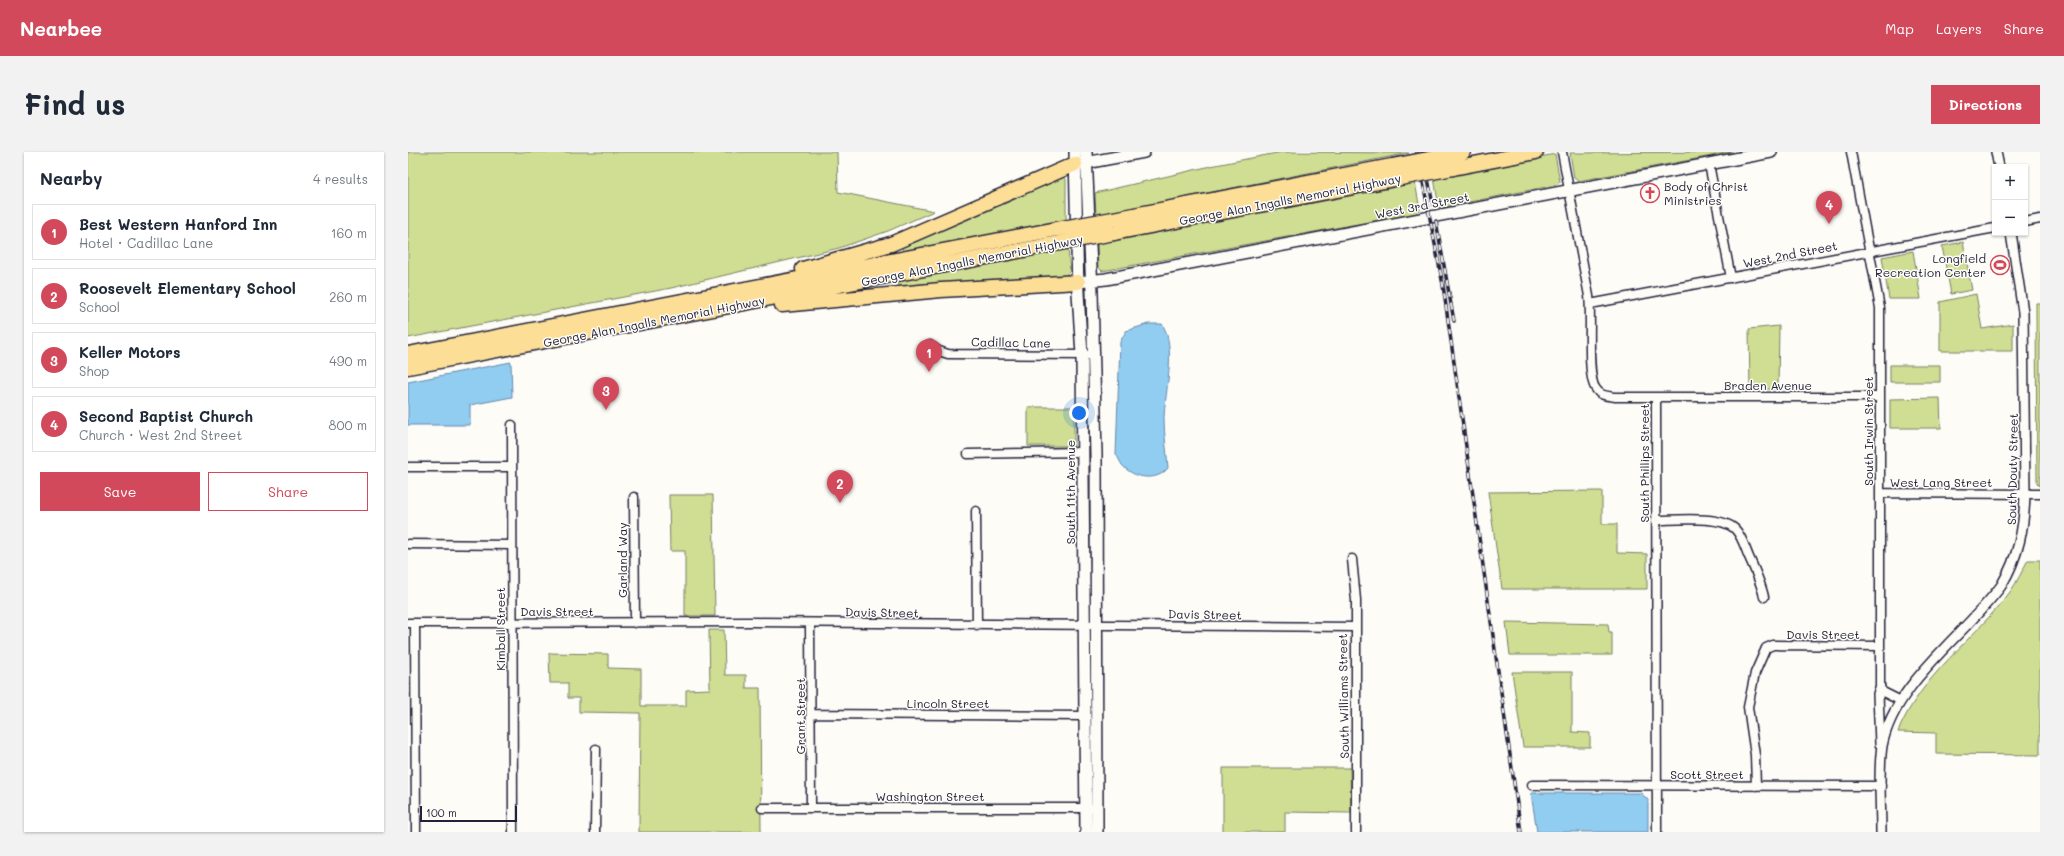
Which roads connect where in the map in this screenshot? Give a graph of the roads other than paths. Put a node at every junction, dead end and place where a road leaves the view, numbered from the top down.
1 (1144, 152) edge
2 (1463, 152) edge
3 (1536, 152) edge
4 (1562, 152) edge
5 (1771, 152) edge
6 (1851, 152) edge
7 (1996, 152) edge
8 (1081, 158) edge
9 (1454, 158) edge
10 (1709, 164) junction
11 (1998, 164) edge
12 (1393, 172) junction
13 (1570, 191) junction
14 (2040, 219) edge
15 (2028, 221) edge
16 (1992, 229) edge
17 (2011, 236) edge
18 (1870, 251) junction
19 (1731, 278) junction
20 (1092, 280) junction
21 (1078, 282) junction
22 (1590, 304) junction
23 (672, 310) junction
24 (930, 345) dead end
25 (408, 354) edge
26 (1082, 355) junction
27 (1093, 355) junction
28 (408, 367) edge
29 (1656, 397) junction
30 (1880, 397) junction
31 (512, 425) dead end
32 (1083, 452) junction
33 (968, 454) dead end
34 (408, 467) edge
35 (511, 467) junction
36 (1881, 493) junction
37 (2025, 494) junction
38 (2040, 494) edge
39 (634, 497) dead end
40 (976, 511) dead end
41 (1656, 520) junction
42 (408, 544) edge
43 (512, 545) junction
44 (1352, 559) dead end
45 (1764, 597) dead end
46 (635, 622) junction
47 (412, 623) edge
48 (512, 623) junction
49 (810, 623) junction
50 (977, 625) junction
51 (1083, 625) junction
52 (1097, 625) junction
53 (1355, 628) junction
54 (1880, 646) junction
55 (1880, 688) junction
56 (1901, 701) junction
57 (812, 714) junction
58 (1084, 716) junction
59 (596, 749) dead end
60 (1882, 756) junction
61 (1532, 785) dead end
62 (1656, 785) junction
63 (1756, 786) junction
64 (1881, 786) junction
65 (762, 808) dead end
66 (811, 808) junction
67 (1092, 808) junction
68 (416, 832) edge
69 (512, 832) edge
70 (595, 832) edge
71 (1086, 832) edge
72 (1097, 832) edge
73 (1356, 832) edge
74 (1657, 832) edge
75 (1881, 832) edge

1 - 8 main road
2 - 9 highway, George Alan Ingalls Memorial Highway
3 - 9 highway, George Alan Ingalls Memorial Highway
4 - 13 street, South Phillips Street
5 - 10 main road, West 3rd Street
6 - 18 street, South Irwin Street
7 - 11 street
8 - 20 main road, South 11th Avenue
8 - 21 main road, South 11th Avenue
8 - 23 highway
9 - 12 highway, George Alan Ingalls Memorial Highway, bridge
10 - 13 main road, West 3rd Street
10 - 19 street
12 - 23 highway, George Alan Ingalls Memorial Highway, bridge
12 - 23 highway, George Alan Ingalls Memorial Highway, bridge
13 - 20 main road, West 3rd Street
13 - 22 street, South Phillips Street
14 - 15 street
16 - 18 street, West 2nd Street
17 - 37 street, South Douty Street
18 - 19 street, West 2nd Street
18 - 30 street, South Irwin Street
19 - 22 street, West 2nd Street
20 - 21 main road, West 3rd Street
20 - 27 main road, South 11th Avenue
21 - 23 highway
21 - 26 main road, South 11th Avenue
22 - 29 street, South Phillips Street
23 - 25 highway, George Alan Ingalls Memorial Highway
23 - 28 highway, George Alan Ingalls Memorial Highway
24 - 26 street, Cadillac Lane
26 - 27 street, Cadillac Lane
26 - 32 main road, South 11th Avenue
27 - 52 main road, South 11th Avenue
29 - 30 street, Braden Avenue
29 - 41 street, South Phillips Street
30 - 36 street, South Irwin Street
31 - 35 street, Kimball Street
32 - 33 street
32 - 51 main road, South 11th Avenue
34 - 35 street
35 - 43 street, Kimball Street
36 - 37 street, West Lang Street
36 - 54 street, South Irwin Street
37 - 38 street, West Lang Street
37 - 56 street, South Douty Street
39 - 46 street, Garland Way
40 - 50 street
41 - 45 street
41 - 62 street, South Phillips Street
42 - 43 street
43 - 48 street, Kimball Street
44 - 53 street, South Williams Street
46 - 48 street, Davis Street
46 - 49 street, Davis Street
47 - 48 street, Davis Street
47 - 68 street
48 - 69 street, Kimball Street
49 - 50 street, Davis Street
49 - 57 street, Grant Street
50 - 51 street, Davis Street
51 - 52 street, Davis Street
51 - 58 main road, South 11th Avenue
52 - 53 street, Davis Street
52 - 67 main road, South 11th Avenue
53 - 73 street, South Williams Street
54 - 55 street, South Irwin Street
54 - 63 street, Davis Street
55 - 56 street
55 - 60 street
56 - 60 street, South Douty Street
57 - 58 street, Lincoln Street
57 - 66 street, Grant Street
58 - 67 main road, South 11th Avenue
59 - 70 street
60 - 64 street
61 - 62 street, Scott Street
62 - 63 street, Scott Street
62 - 74 street, South Phillips Street
63 - 64 street, Scott Street
64 - 75 street
65 - 66 street, Washington Street
66 - 67 street, Washington Street
67 - 71 main road, South 11th Avenue
67 - 72 main road, South 11th Avenue

